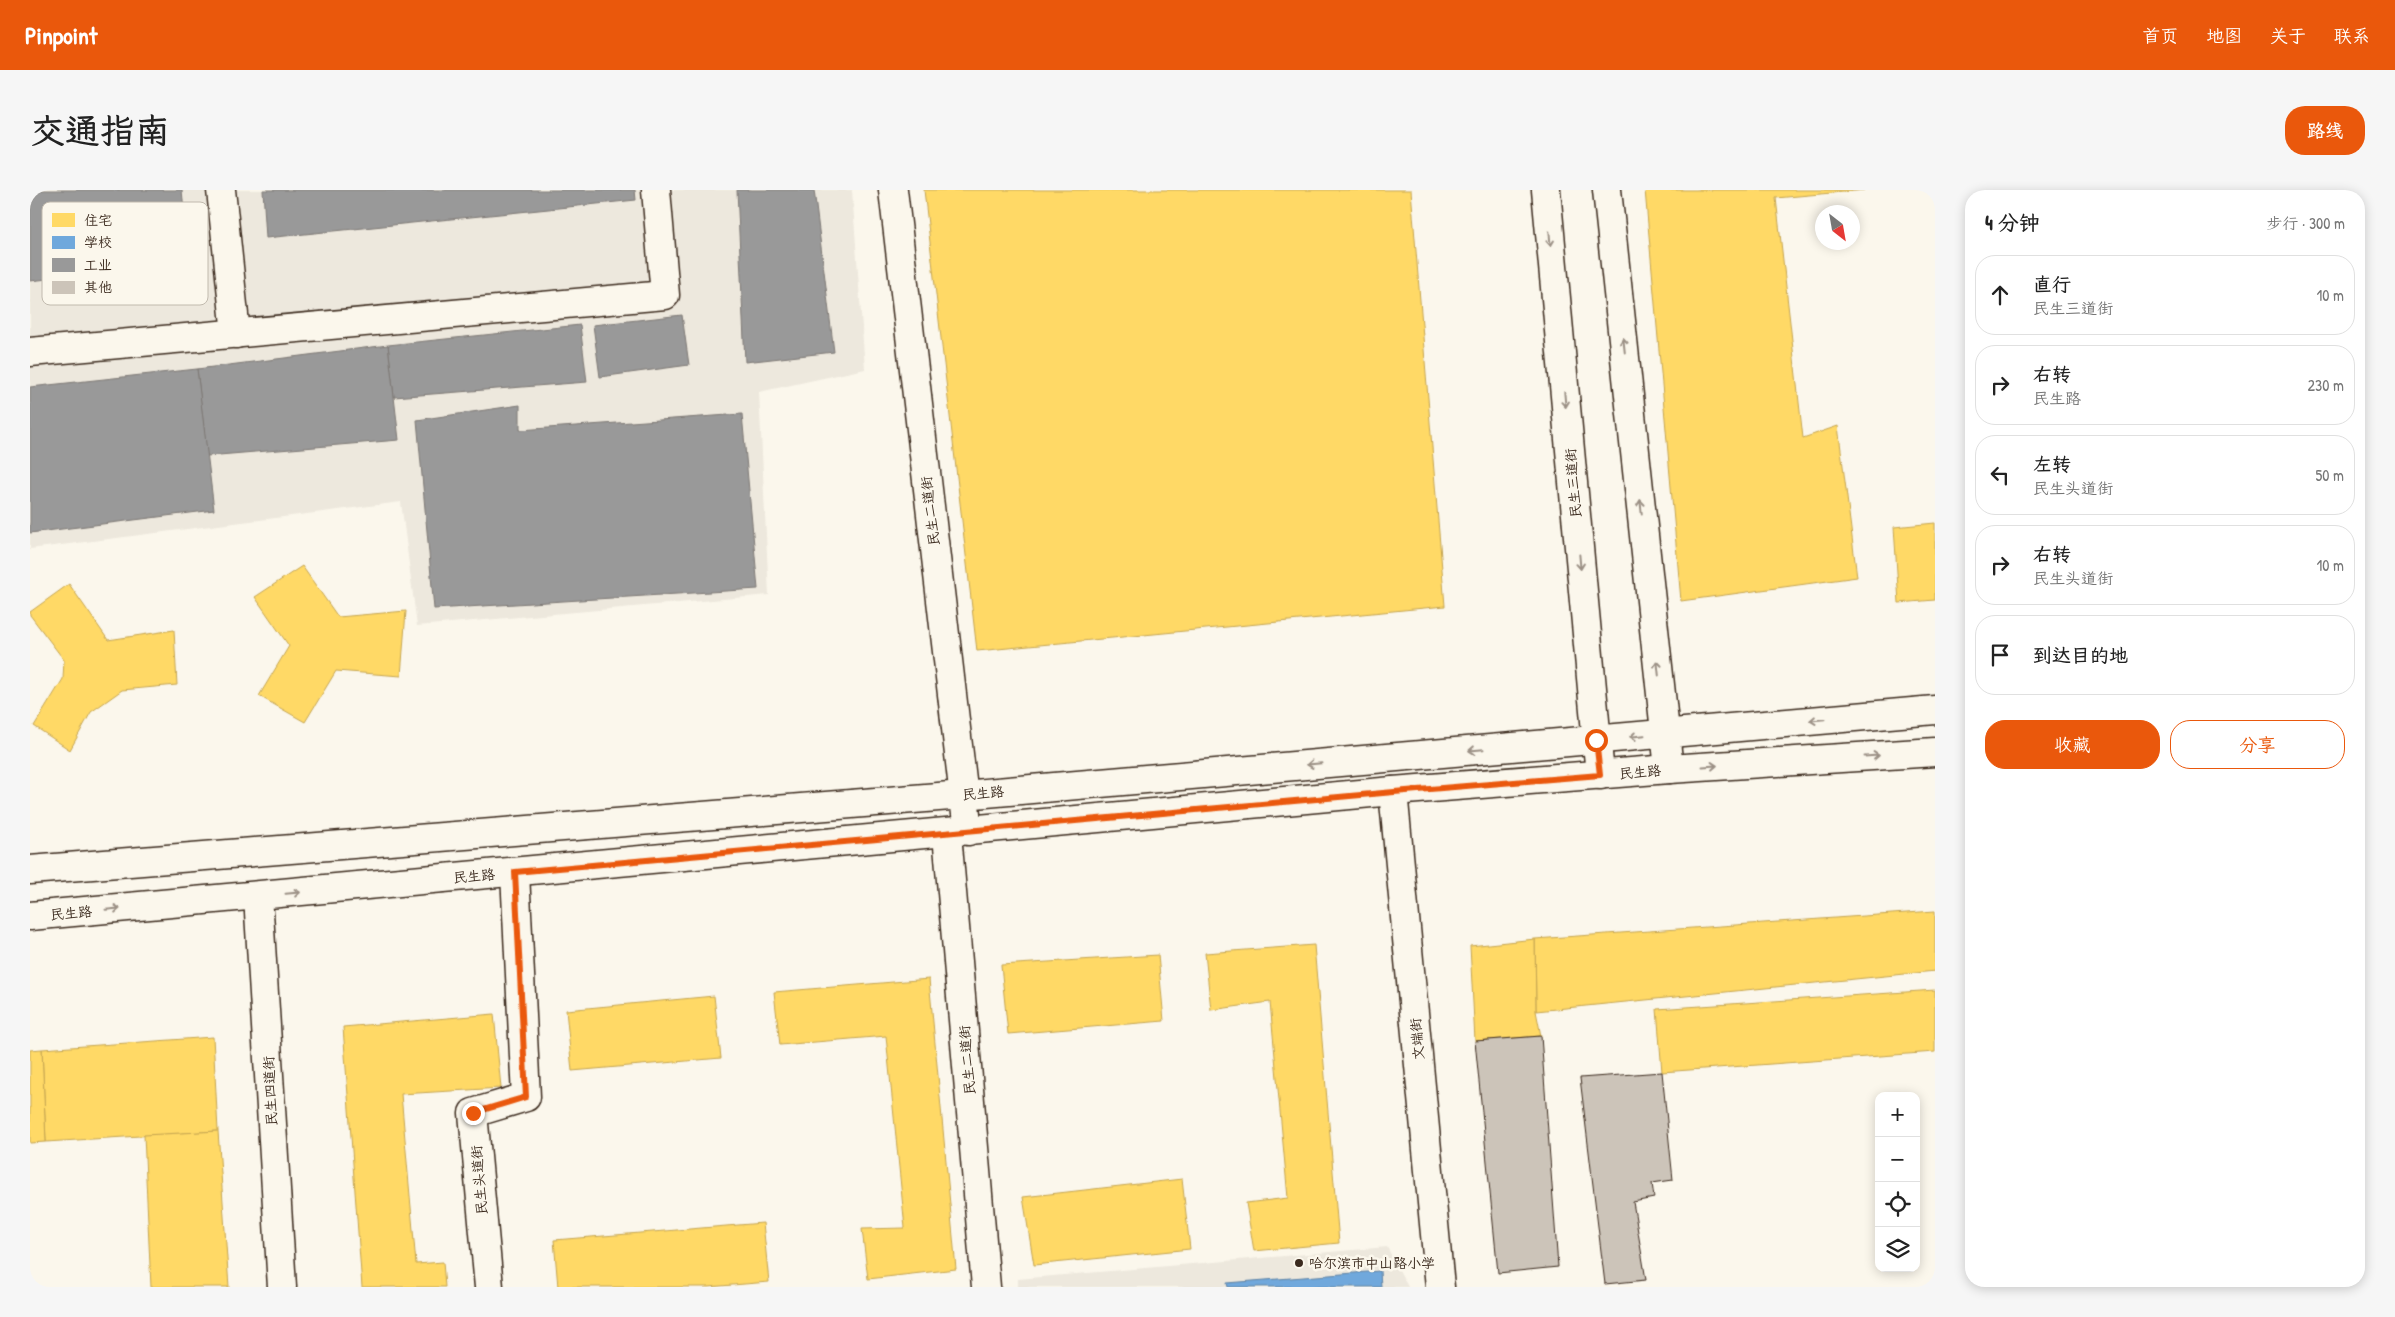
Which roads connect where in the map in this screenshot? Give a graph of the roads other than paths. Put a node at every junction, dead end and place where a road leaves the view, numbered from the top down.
1 (221, 190) edge
2 (656, 190) edge
3 (893, 190) edge
4 (1546, 190) edge
5 (1607, 190) edge
6 (236, 334) junction
7 (30, 352) edge
8 (1935, 710) edge
9 (1665, 733) junction
10 (1596, 740) junction
11 (1935, 752) edge
12 (1669, 769) junction
13 (1600, 775) junction
14 (1394, 792) junction
15 (963, 795) junction
16 (958, 832) junction
17 (30, 870) edge
18 (515, 872) junction
19 (258, 896) junction
20 (30, 916) edge
21 (282, 1287) edge
22 (489, 1287) edge
23 (986, 1287) edge
24 (1440, 1287) edge

1 - 6 street
2 - 6 street
3 - 15 street, 民生二道街
4 -> 10 street, 民生三道街
9 -> 5 street
6 - 7 street
8 -> 9 street, 民生路
9 -> 10 street, 民生路
9 - 12 street
10 - 13 street, 民生三道街
10 -> 15 street, 民生路
12 -> 11 street, 民生路
12 - 13 street, 民生路
13 - 14 street, 民生路
14 - 16 street, 民生路
14 - 24 street, 文端街
15 - 16 street, 民生二道街
15 - 17 street, 民生路
16 - 18 street, 民生路
16 - 23 street, 民生二道街
19 -> 18 street, 民生路
18 - 22 street, 民生头道街
20 -> 19 street, 民生路
19 - 21 street, 民生四道街

